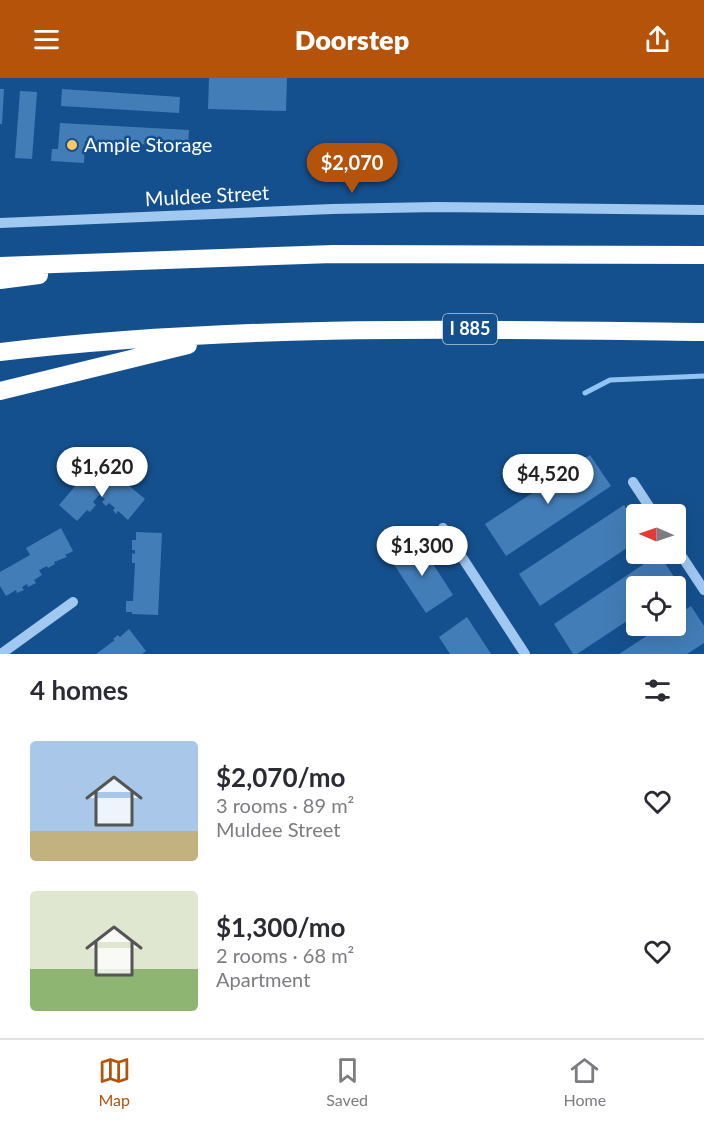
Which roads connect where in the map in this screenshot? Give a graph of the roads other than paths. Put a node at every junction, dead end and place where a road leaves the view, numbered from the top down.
1 (704, 210) edge
2 (0, 224) edge
3 (704, 255) edge
4 (232, 258) junction
5 (0, 266) edge
6 (0, 280) edge
7 (704, 332) edge
8 (236, 334) junction
9 (0, 352) edge
10 (0, 391) edge
11 (633, 482) dead end
12 (647, 504) edge
13 (443, 528) dead end
14 (686, 563) edge
15 (704, 590) edge
16 (73, 602) dead end
17 (2, 654) edge
18 (525, 654) edge

1 - 2 street, Muldee Street
3 - 4 highway
4 - 5 highway
4 - 6 highway
7 - 8 highway, I 885
8 - 9 highway, I 885
8 - 10 highway
11 - 12 street
13 - 18 street
14 - 15 street
16 - 17 street

